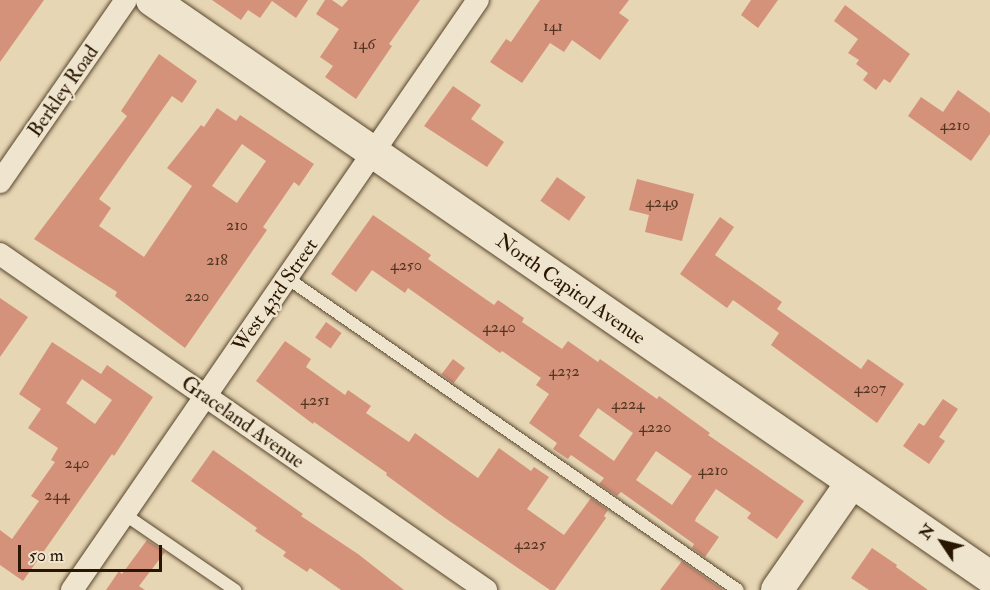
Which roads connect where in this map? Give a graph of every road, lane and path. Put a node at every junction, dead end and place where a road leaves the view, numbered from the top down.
1 (126, 0) edge
2 (152, 0) edge
3 (478, 0) edge
4 (373, 152) junction
5 (0, 182) edge
6 (0, 254) edge
7 (287, 278) junction
8 (205, 397) junction
9 (852, 482) junction
10 (124, 514) junction
11 (990, 577) edge
12 (72, 590) edge
13 (235, 590) edge
14 (486, 590) edge
15 (738, 590) edge
16 (777, 590) edge

1 - 5 street, Berkley Road
2 - 4 main road, North Capitol Avenue
3 - 4 street, West 43rd Street
4 - 7 street, West 43rd Street
4 - 9 main road, North Capitol Avenue
6 - 8 street, Graceland Avenue
7 - 8 street, West 43rd Street
7 - 15 lane
8 - 10 street, West 43rd Street
8 - 14 street, Graceland Avenue
9 - 11 main road, North Capitol Avenue
9 - 16 main road
10 - 12 street, West 43rd Street
10 - 13 lane

